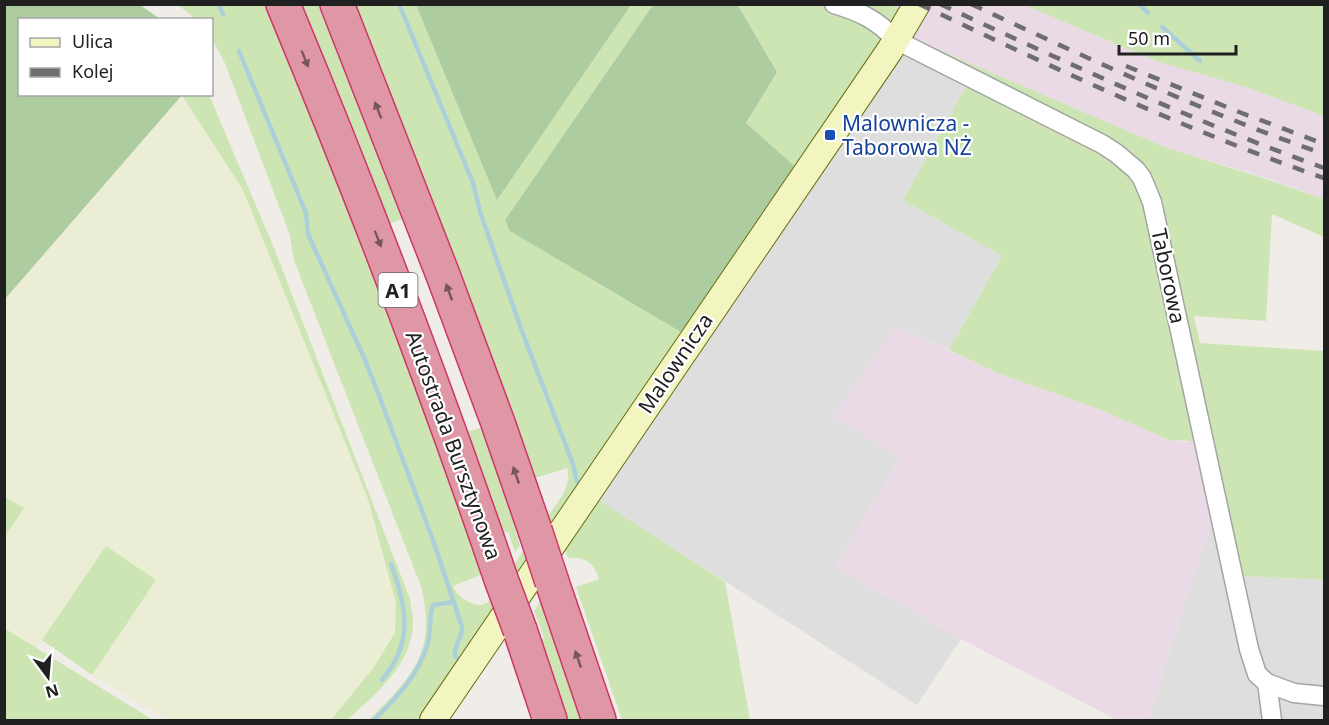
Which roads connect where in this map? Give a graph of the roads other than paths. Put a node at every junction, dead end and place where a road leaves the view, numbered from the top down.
1 (283, 4) edge
2 (337, 4) edge
3 (834, 4) edge
4 (917, 4) edge
5 (896, 40) junction
6 (1267, 683) junction
7 (1324, 696) edge
8 (433, 720) edge
9 (550, 720) edge
10 (599, 720) edge
11 (1272, 720) edge

1 -> 9 highway, Autostrada Bursztynowa / A1, bridge
10 -> 2 highway, A1, bridge
3 - 5 street, Taborowa
4 - 5 street, Malownicza
5 - 6 street, Taborowa
5 - 8 street, Malownicza
6 - 7 street
6 - 11 street, Taborowa

